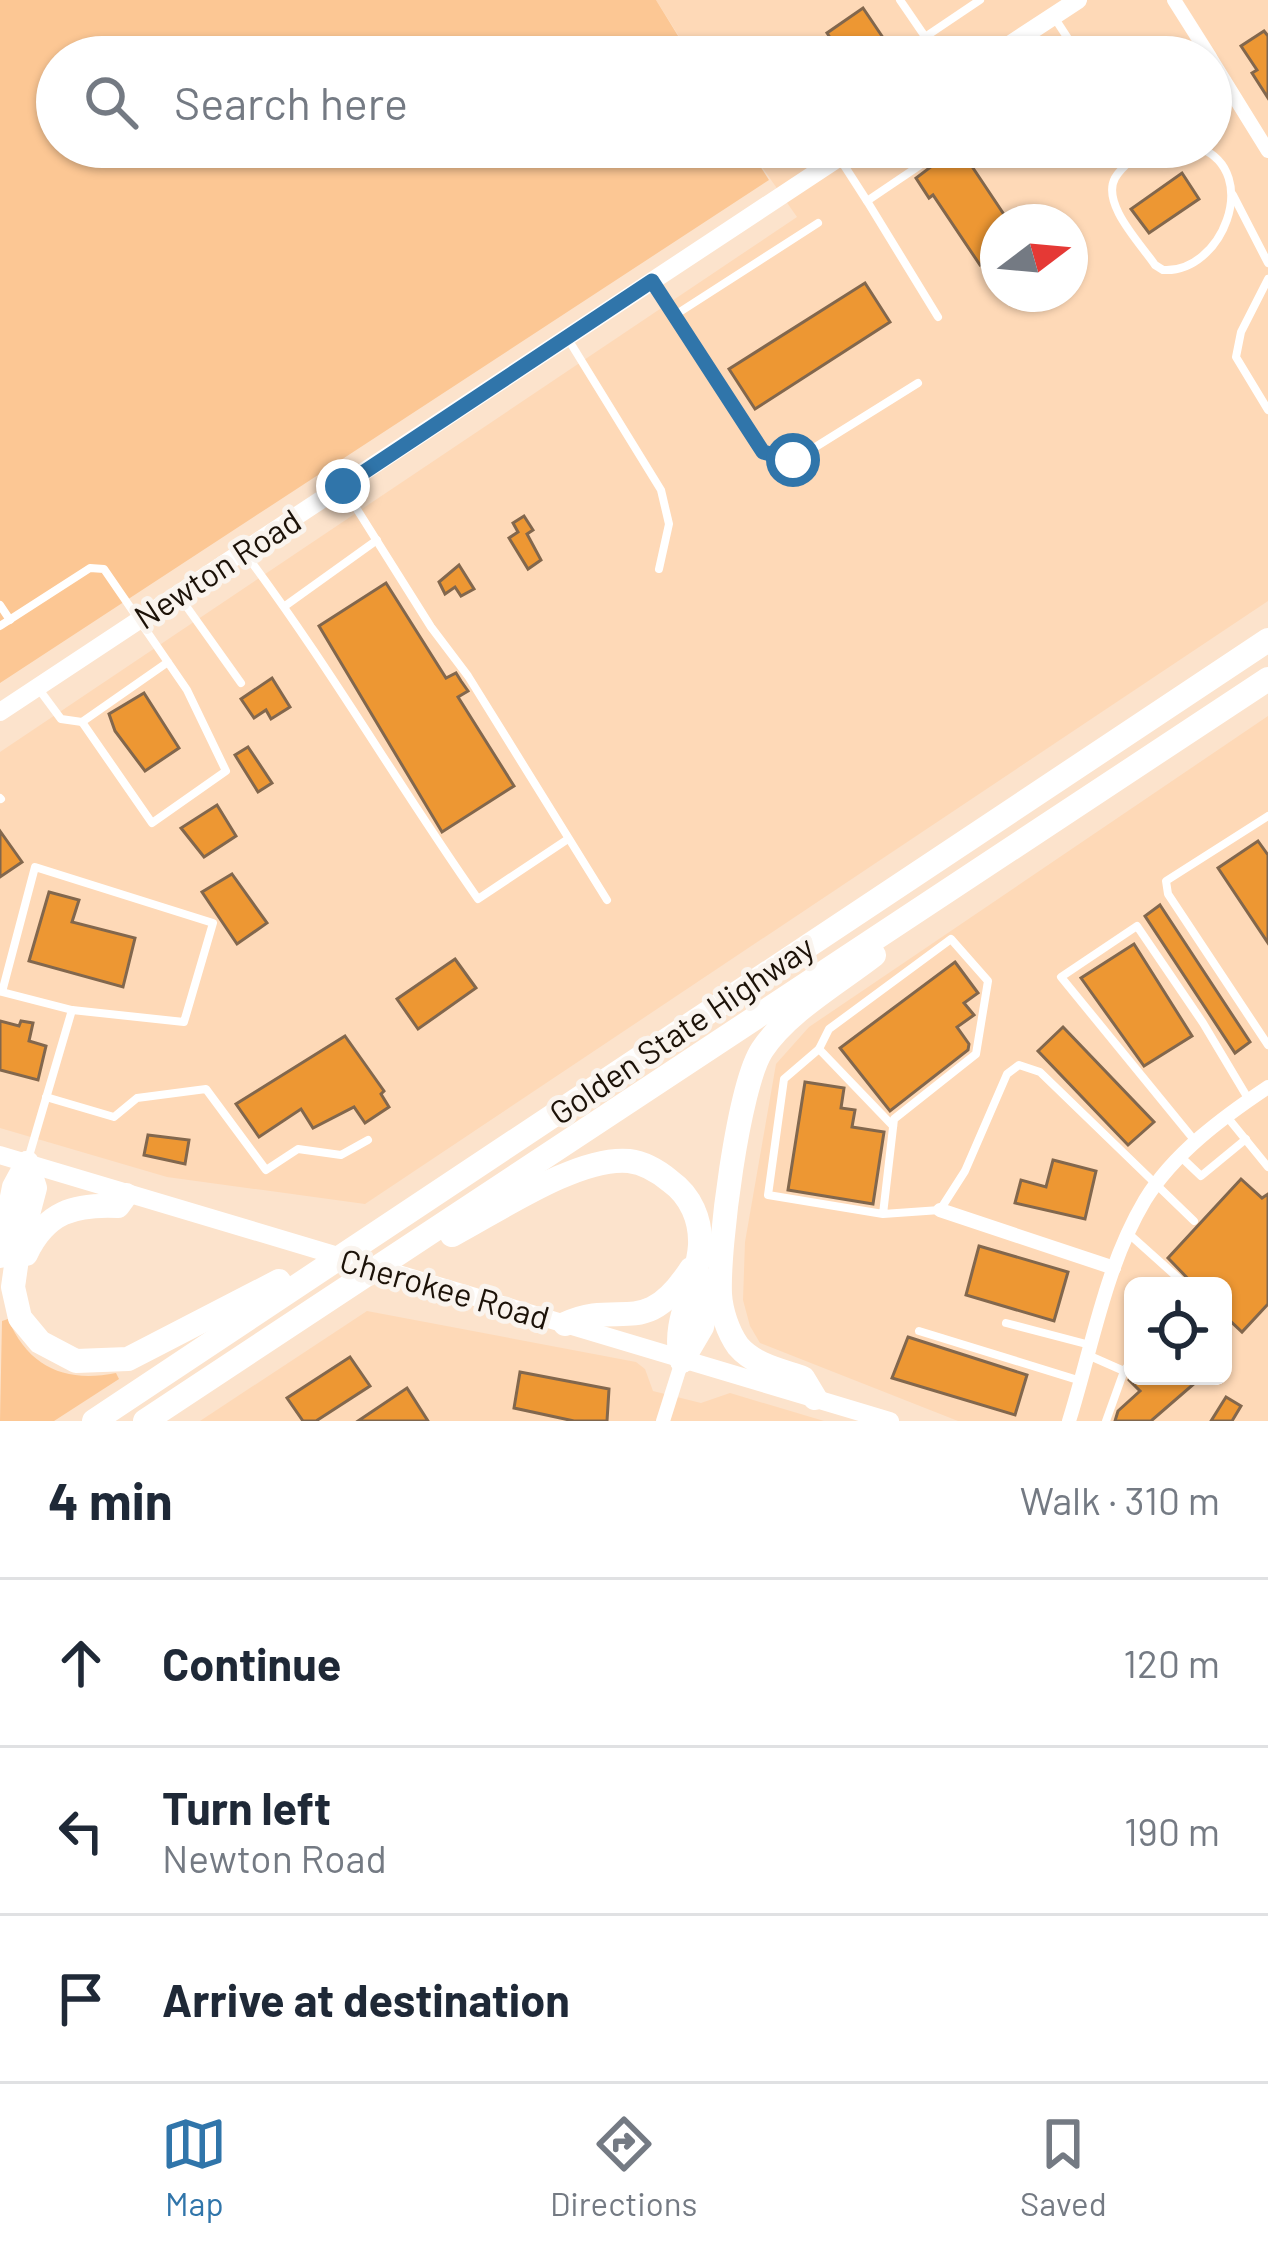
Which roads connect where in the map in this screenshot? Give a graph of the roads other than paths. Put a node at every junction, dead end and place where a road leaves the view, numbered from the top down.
1 (900, 0) edge
2 (980, 0) edge
3 (1174, 0) edge
4 (1073, 1) edge
5 (1053, 16) junction
6 (925, 36) edge
7 (927, 36) edge
8 (1023, 36) edge
9 (1066, 36) edge
10 (1196, 36) edge
11 (1232, 93) edge
12 (1267, 148) edge
13 (824, 168) edge
14 (853, 168) edge
15 (915, 168) edge
16 (1122, 168) edge
17 (1218, 168) edge
18 (1231, 191) junction
19 (867, 201) junction
20 (818, 223) dead end
21 (1268, 263) edge
22 (1268, 280) edge
23 (652, 281) junction
24 (675, 315) junction
25 (938, 317) dead end
26 (568, 337) junction
27 (918, 383) dead end
28 (1268, 410) edge
29 (343, 486) junction
30 (377, 540) junction
31 (243, 551) junction
32 (659, 569) dead end
33 (178, 595) junction
34 (0, 605) edge
35 (285, 606) junction
36 (10, 620) junction
37 (140, 620) junction
38 (0, 626) edge
39 (1268, 640) edge
40 (168, 662) junction
41 (1268, 680) edge
42 (241, 683) dead end
43 (38, 687) junction
44 (0, 712) edge
45 (82, 722) junction
46 (1268, 815) edge
47 (568, 839) junction
48 (607, 901) dead end
49 (884, 931) junction
50 (72, 1010) junction
51 (1268, 1045) edge
52 (818, 1049) junction
53 (1268, 1087) edge
54 (46, 1097) junction
55 (1249, 1100) junction
56 (1227, 1117) junction
57 (893, 1126) junction
58 (1246, 1139) junction
59 (368, 1140) dead end
60 (1196, 1142) junction
61 (0, 1156) edge
62 (1181, 1157) junction
63 (27, 1163) junction
64 (1268, 1167) edge
65 (1158, 1183) junction
66 (126, 1195) junction
67 (940, 1210) junction
68 (883, 1214) junction
69 (1194, 1221) dead end
70 (1128, 1233) junction
71 (407, 1249) junction
72 (338, 1258) junction
73 (8, 1260) edge
74 (710, 1261) junction
75 (1114, 1268) junction
76 (1177, 1277) edge
77 (1006, 1323) dead end
78 (566, 1324) junction
79 (919, 1331) dead end
80 (1090, 1351) junction
81 (682, 1361) junction
82 (1124, 1371) joint
83 (1081, 1381) junction
84 (824, 1407) edge
85 (94, 1421) edge
86 (145, 1421) edge
87 (663, 1421) edge
88 (890, 1421) edge
89 (1069, 1421) edge
90 (1106, 1421) edge

1 - 6 lane
2 - 7 lane
3 - 10 street
4 - 5 street
5 - 8 street
5 - 9 lane
11 - 12 street
13 - 23 street, Newton Road
14 - 19 lane
15 - 19 lane
16 - 18 lane
17 - 18 lane
18 - 21 lane
19 - 25 lane
20 - 24 lane
22 - 28 lane
23 - 24 lane
23 - 26 street, Newton Road
24 - 27 lane
26 - 29 street, Newton Road
26 - 32 lane
29 - 30 lane
29 - 31 street, Newton Road
30 - 35 lane
30 - 47 lane
31 - 33 street, Newton Road
31 - 35 lane
33 - 37 street, Newton Road
33 - 42 lane
34 - 36 lane
35 - 47 lane
36 - 37 lane
36 - 38 lane
37 - 40 lane
37 - 43 street, Newton Road
39 - 72 highway, Golden State Highway
40 - 45 lane
40 - 45 lane
41 - 49 highway, Golden State Highway
43 - 44 street, Newton Road
43 - 45 lane
46 - 51 lane
47 - 48 lane
49 - 71 highway, Golden State Highway
49 - 74 highway
50 - 50 lane
50 - 54 lane
52 - 57 lane
52 - 57 lane
52 - 68 lane
53 - 55 street
54 - 59 lane
54 - 63 lane
55 - 56 street
55 - 60 lane
56 - 58 lane
56 - 60 street
57 - 68 lane
58 - 62 lane
58 - 64 lane
60 - 62 street
61 - 63 street, Cherokee Road
62 - 65 street
63 - 66 street, Cherokee Road
63 - 73 highway
65 - 67 lane
65 - 69 lane
65 - 70 street
66 - 73 highway
66 - 78 street, Cherokee Road
67 - 68 lane
67 - 75 street
70 - 75 street
70 - 76 lane
71 - 74 highway
71 - 86 highway, Golden State Highway
72 - 73 highway
72 - 85 highway, Golden State Highway
74 - 78 highway
74 - 81 highway
74 - 84 highway
75 - 80 street
77 - 80 lane
78 - 81 street, Cherokee Road
79 - 83 lane
80 - 82 lane
80 - 83 street
81 - 84 street, Cherokee Road
81 - 87 street
82 - 90 lane
83 - 89 street
84 - 88 street, Cherokee Road

